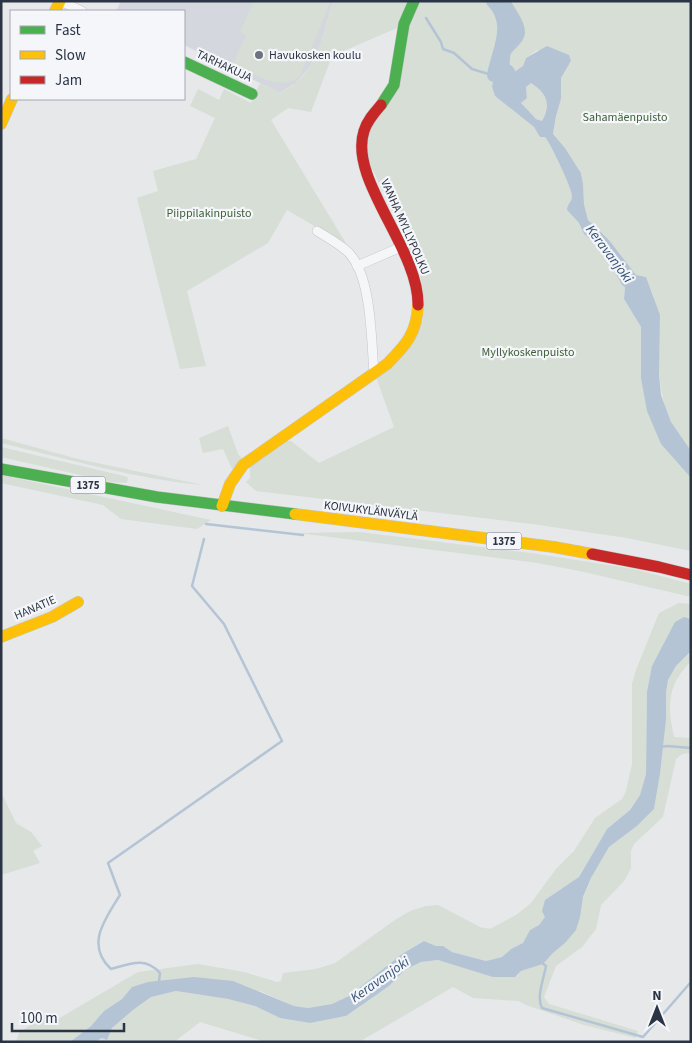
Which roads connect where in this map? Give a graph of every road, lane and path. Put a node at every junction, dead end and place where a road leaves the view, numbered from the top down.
1 (60, 1) edge
2 (414, 1) edge
3 (78, 9) edge
4 (185, 62) edge
5 (252, 94) dead end
6 (12, 100) edge
7 (1, 124) edge
8 (317, 231) dead end
9 (401, 247) junction
10 (357, 266) junction
11 (374, 372) junction
12 (1, 464) edge
13 (1, 469) edge
14 (48, 476) junction
15 (222, 506) junction
16 (691, 575) edge
17 (78, 602) dead end
18 (1, 637) edge

1 - 3 street
2 - 9 main road, VANHA MYLLYPOLKU
4 - 5 main road, TARHAKUJA
6 - 7 main road
8 - 10 street
9 - 10 street
9 - 11 main road, VANHA MYLLYPOLKU
10 - 11 street
11 - 15 main road, VANHA MYLLYPOLKU
12 - 14 main road, KOIVUKYLÄNVÄYLÄ / 1375
13 - 14 main road, KOIVUKYLÄNVÄYLÄ / 1375
14 - 15 main road, KOIVUKYLÄNVÄYLÄ / 1375
15 - 16 main road, KOIVUKYLÄNVÄYLÄ / 1375
17 - 18 main road, HANATIE

